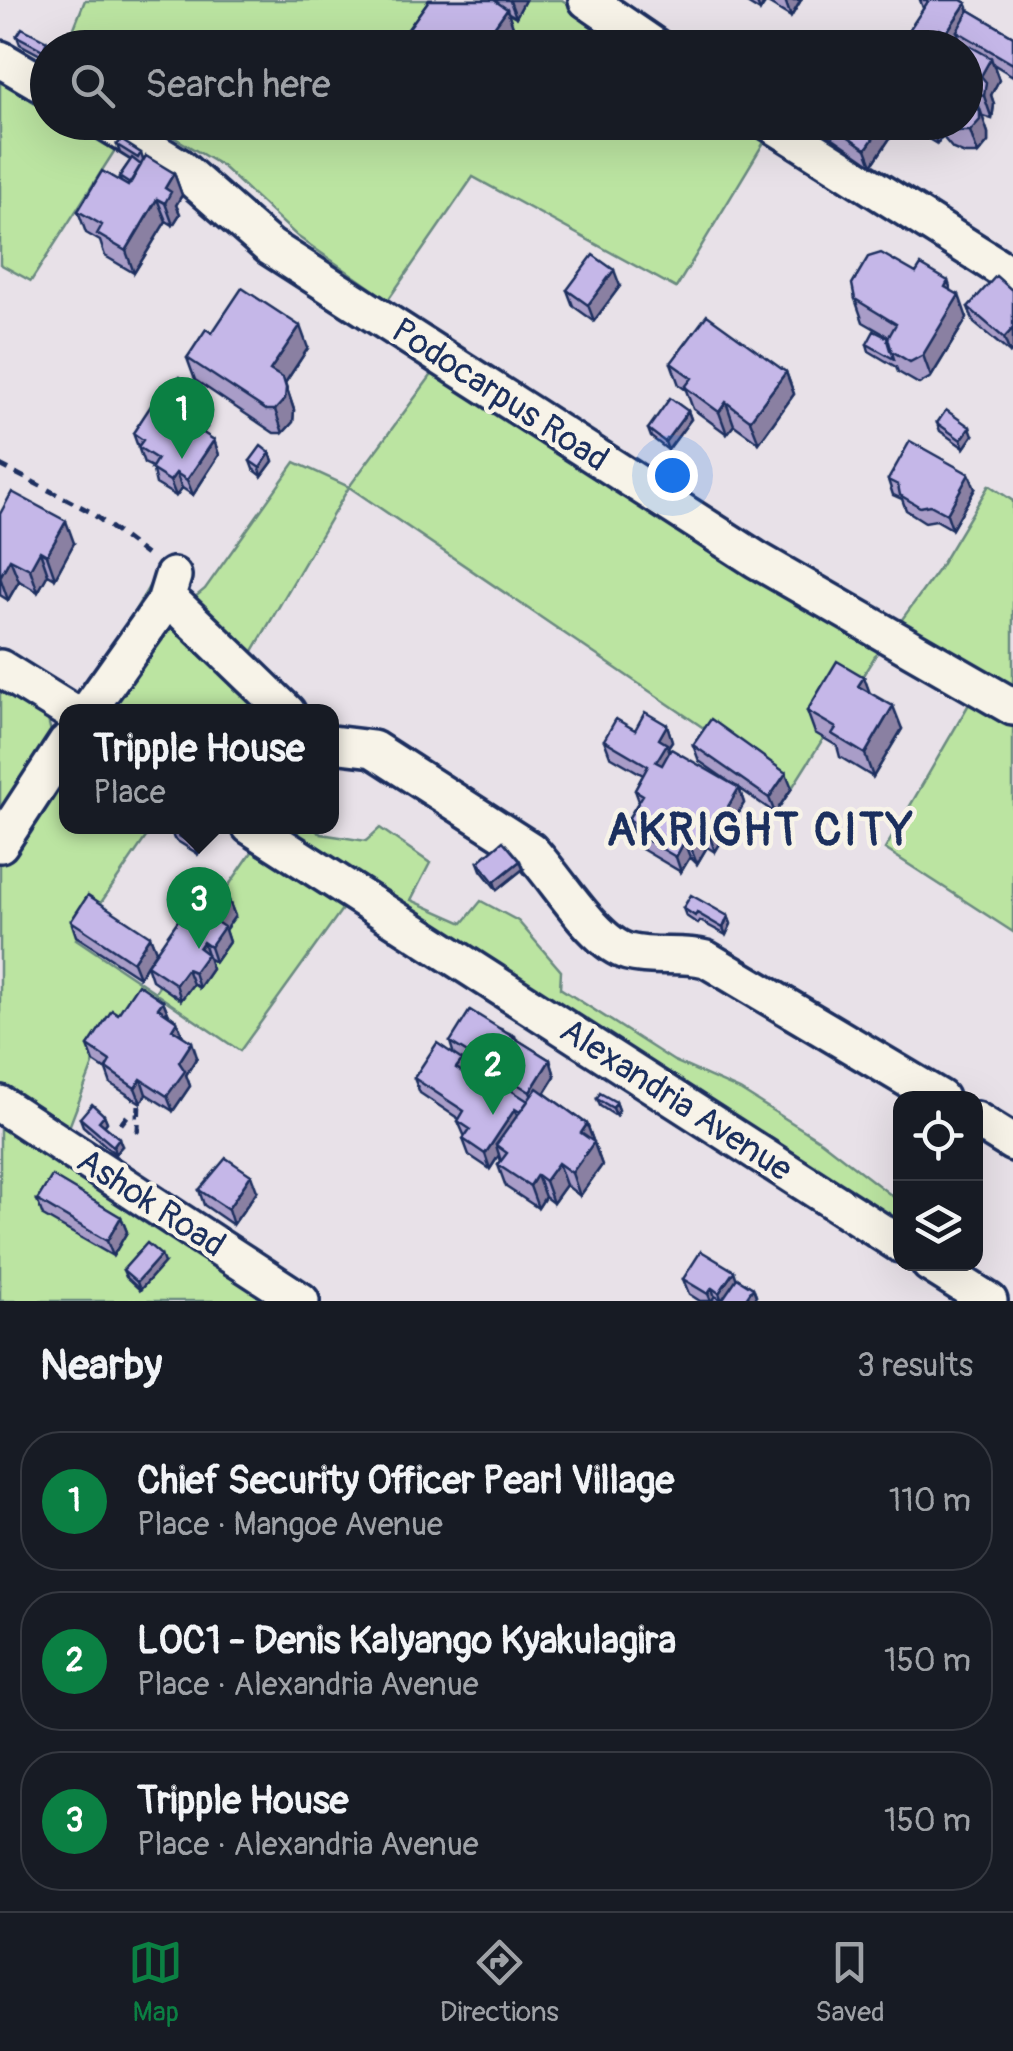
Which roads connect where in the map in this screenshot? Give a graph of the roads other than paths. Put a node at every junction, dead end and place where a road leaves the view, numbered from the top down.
1 (587, 0) edge
2 (631, 30) edge
3 (0, 59) edge
4 (30, 77) edge
5 (135, 140) edge
6 (797, 140) edge
7 (1013, 276) edge
8 (0, 668) edge
9 (92, 704) edge
10 (278, 704) edge
11 (59, 705) edge
12 (1013, 707) edge
13 (339, 745) edge
14 (59, 754) edge
15 (262, 834) edge
16 (0, 844) edge
17 (928, 1091) edge
18 (0, 1104) edge
19 (983, 1124) edge
20 (1013, 1143) edge
21 (893, 1239) edge
22 (941, 1271) edge
23 (301, 1301) edge
24 (989, 1301) edge

1 - 2 street
3 - 4 street
5 - 12 street, Podocarpus Road
6 - 7 street
8 - 11 street
9 - 10 street
13 - 17 street
14 - 16 street
15 - 21 street, Alexandria Avenue
18 - 23 street, Ashok Road
19 - 20 street
22 - 24 street

